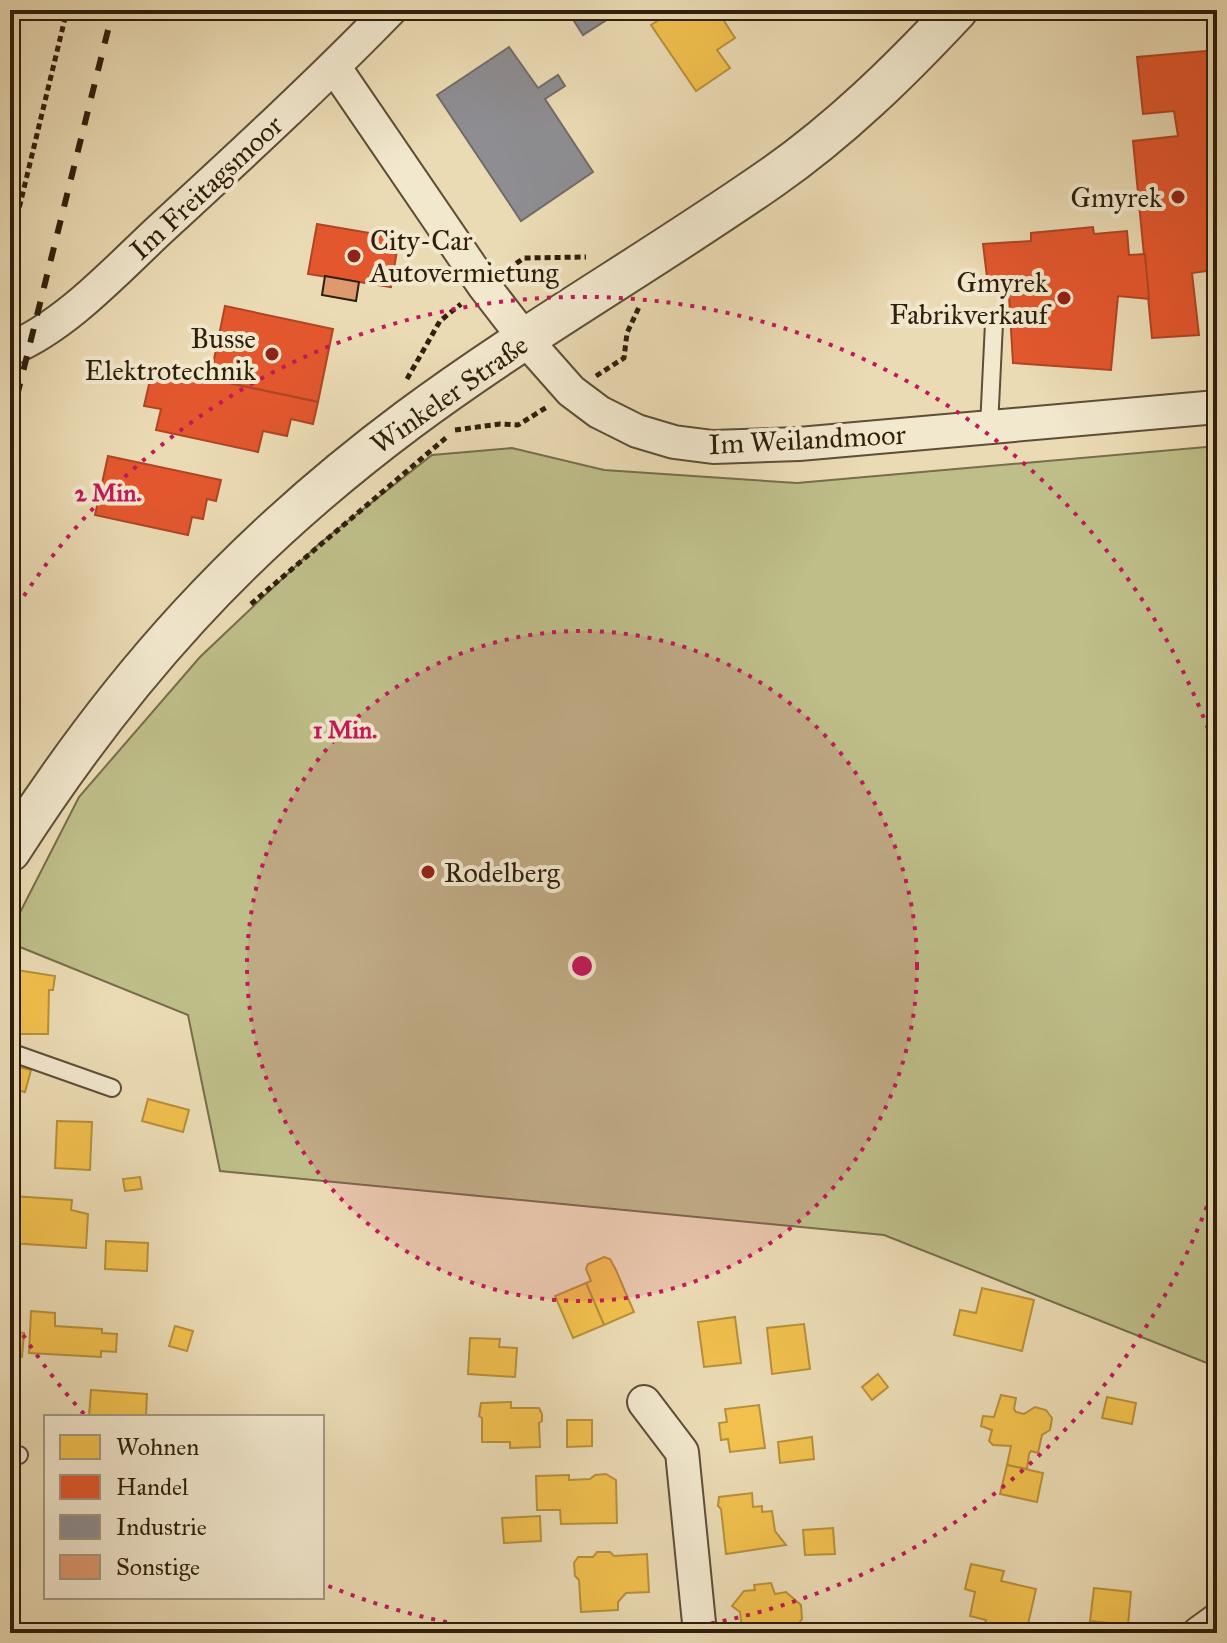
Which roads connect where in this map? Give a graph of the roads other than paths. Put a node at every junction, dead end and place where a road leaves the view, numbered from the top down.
1 (390, 10) edge
2 (957, 10) edge
3 (335, 68) junction
4 (994, 323) dead end
5 (525, 339) junction
6 (10, 349) edge
7 (1217, 407) edge
8 (989, 427) junction
9 (15, 866) edge
10 (10, 1052) edge
11 (112, 1088) dead end
12 (644, 1402) dead end
13 (1217, 1620) edge
14 (700, 1633) edge
15 (1199, 1633) edge

1 - 3 street, Im Freitagsmoor
2 - 5 street, Winkeler Straße
3 - 5 street, Im Weilandmoor
3 - 6 street, Im Freitagsmoor
4 - 8 lane
5 - 8 street, Im Weilandmoor
5 - 9 street, Winkeler Straße
7 - 8 street, Im Weilandmoor
10 - 11 lane
12 - 14 street
13 - 15 street

